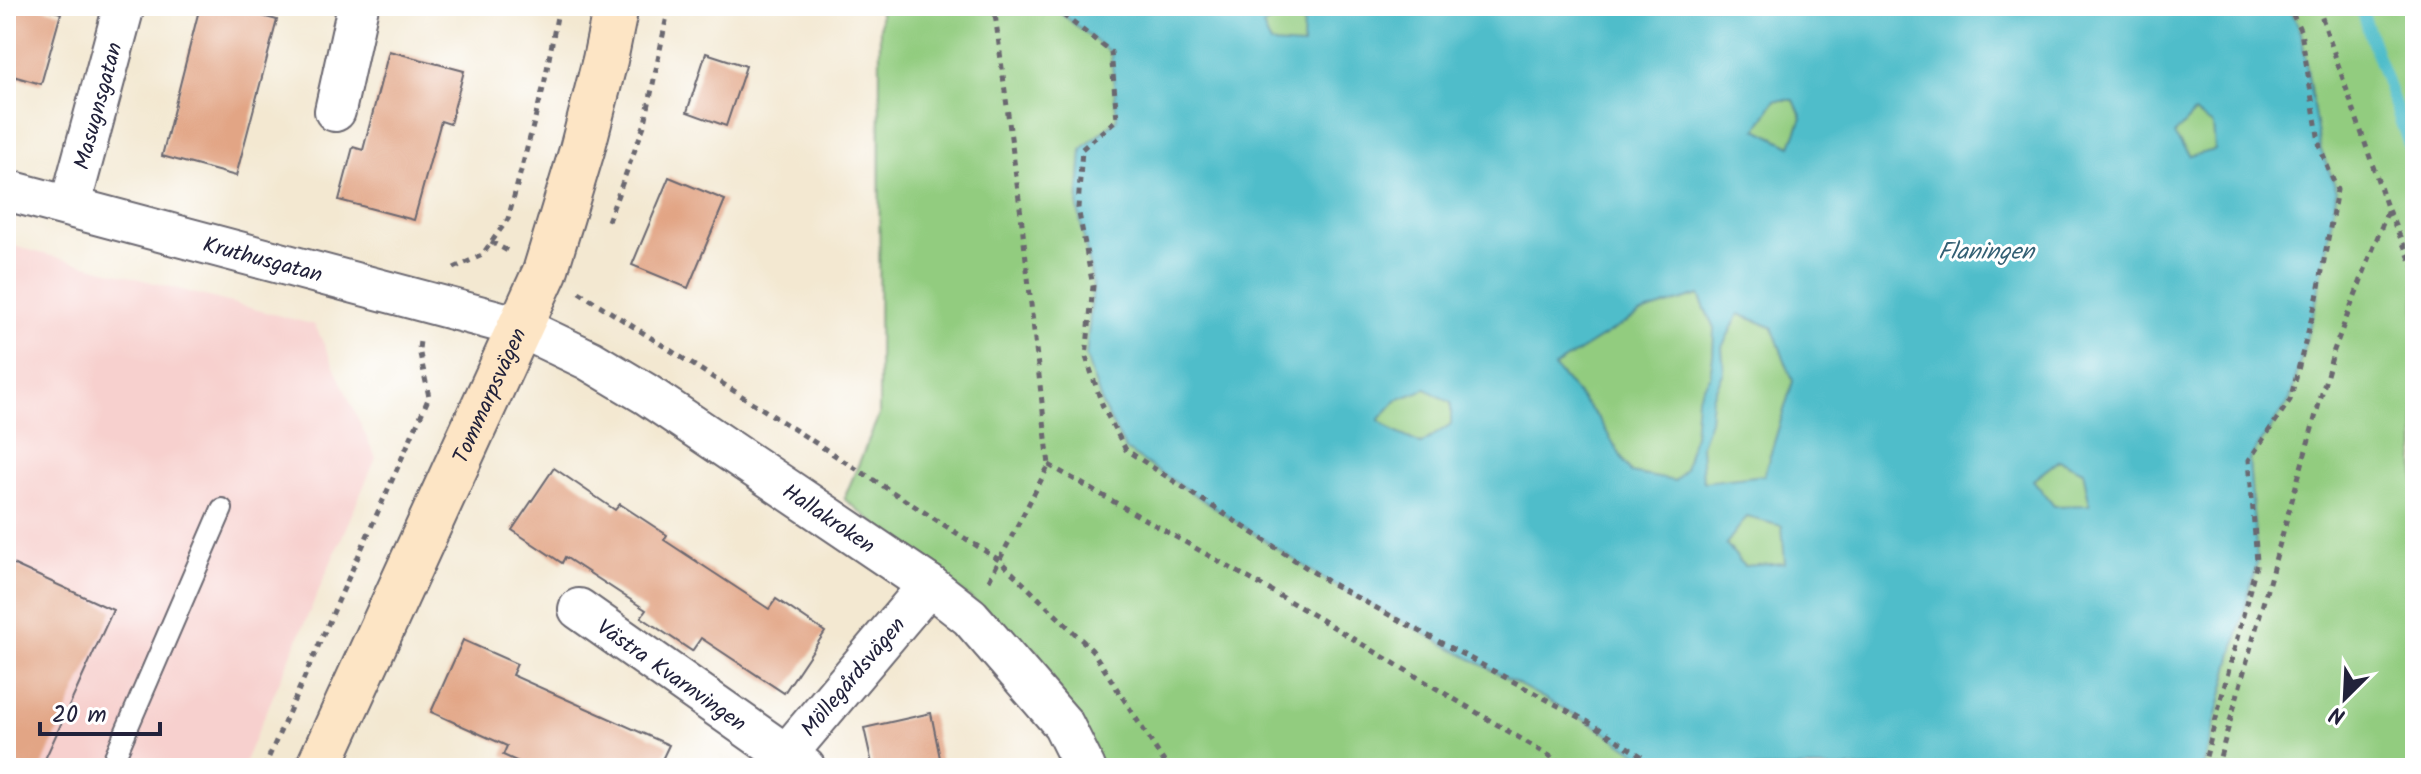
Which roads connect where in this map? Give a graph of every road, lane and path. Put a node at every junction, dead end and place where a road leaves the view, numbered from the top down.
1 (124, 6) edge
2 (358, 6) edge
3 (559, 6) edge
4 (616, 6) edge
5 (669, 6) edge
6 (994, 6) edge
7 (1061, 6) edge
8 (2289, 6) edge
9 (2318, 6) edge
10 (335, 111) dead end
11 (6, 190) edge
12 (70, 206) junction
13 (2388, 210) junction
14 (608, 222) dead end
15 (491, 242) junction
16 (2415, 270) edge
17 (545, 272) junction
18 (426, 302) junction
19 (520, 327) junction
20 (1049, 465) junction
21 (222, 509) dead end
22 (999, 560) junction
23 (929, 585) junction
24 (579, 609) dead end
25 (970, 617) junction
26 (789, 763) edge
27 (110, 768) edge
28 (264, 768) edge
29 (318, 768) edge
30 (1085, 768) edge
31 (1168, 768) edge
32 (1570, 768) edge
33 (1659, 768) edge
34 (2203, 768) edge
35 (2217, 768) edge

1 - 12 street, Masugnsgatan
2 - 10 street
3 - 15 path
4 - 17 street, Tommarpsvägen
5 - 14 path
6 - 20 path
7 - 33 path
8 - 34 path
9 - 13 path
11 - 12 street, Kruthusgatan
12 - 18 street, Kruthusgatan
13 - 16 path
13 - 35 path
15 - 17 path
15 - 18 path
17 - 19 street, Tommarpsvägen
17 - 22 path
18 - 19 street, Kruthusgatan
18 - 28 path
19 - 23 street, Hallakroken
19 - 29 street, Tommarpsvägen
20 - 22 path
20 - 32 path
21 - 27 lane
22 - 25 path
22 - 31 path
23 - 25 street, Hallakroken
23 - 26 street, Möllegårdsvägen
24 - 26 street, Västra Kvarnvingen
25 - 30 street, Hallakroken

